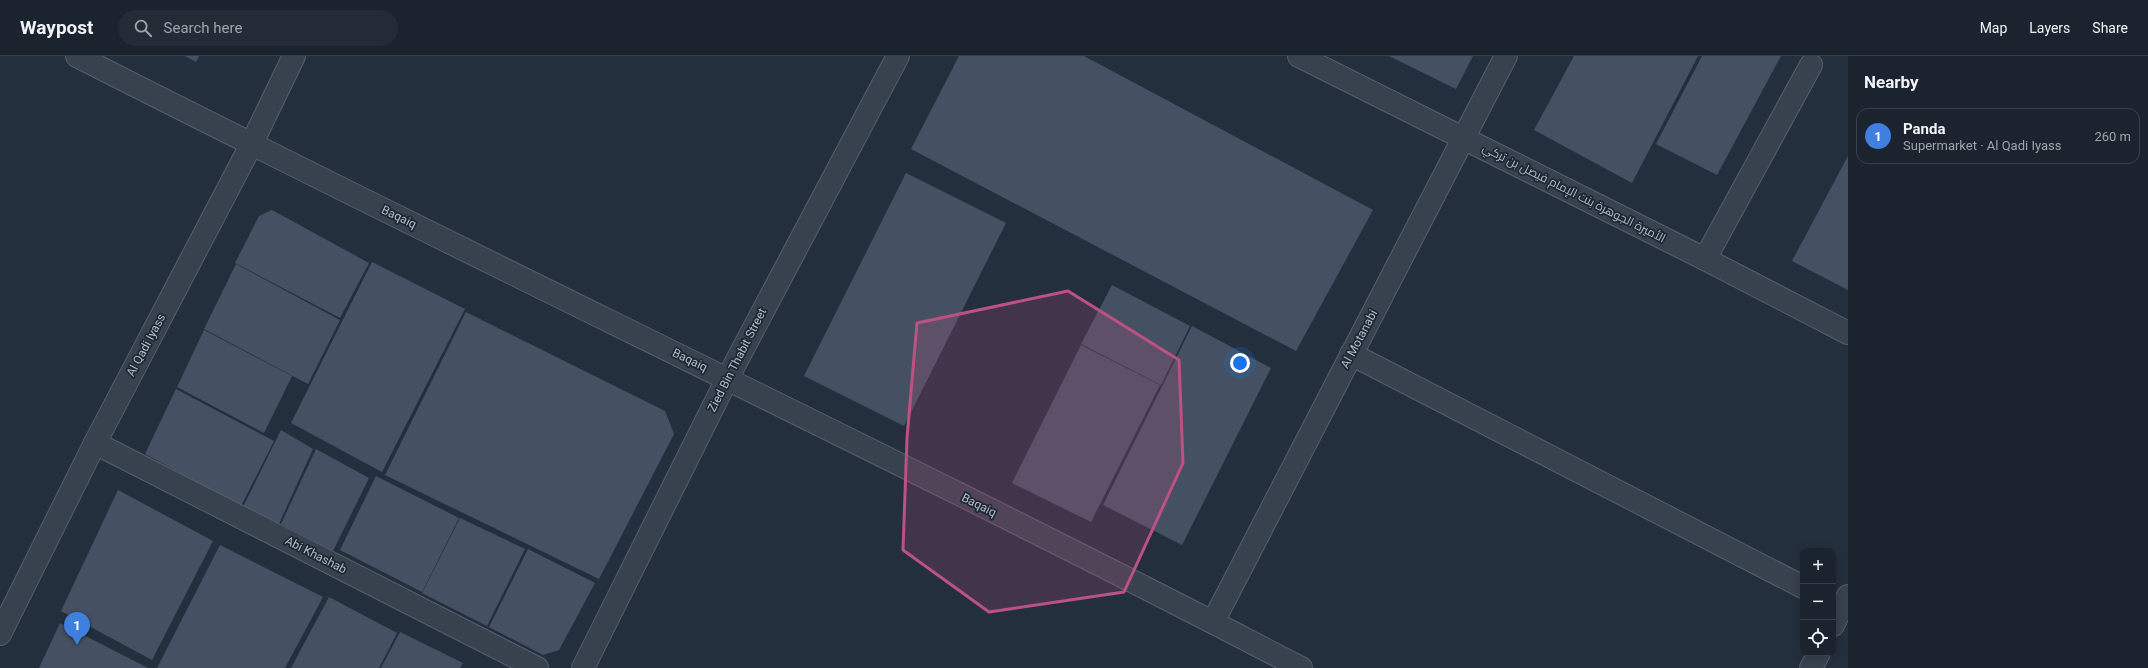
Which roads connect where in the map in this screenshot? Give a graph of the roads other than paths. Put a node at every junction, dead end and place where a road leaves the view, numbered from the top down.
1 (77, 56) edge
2 (294, 56) edge
3 (898, 56) edge
4 (1299, 56) edge
5 (1506, 56) edge
6 (1811, 65) dead end
7 (1465, 138) junction
8 (251, 145) junction
9 (1705, 259) junction
10 (1848, 333) edge
11 (1351, 354) junction
12 (727, 379) junction
13 (95, 443) junction
14 (1800, 586) edge
15 (1213, 622) junction
16 (0, 634) edge
17 (1818, 656) edge
18 (537, 668) edge
19 (583, 668) edge
20 (1301, 668) edge
21 (1812, 668) edge

1 - 8 street, Baqaiq
2 - 8 street, Al Qadi Iyass
3 - 12 street, Zied Bin Thabit Street
4 - 7 street, الأميرة الجوهرة بنت الإمام فيصل بن تركي
5 - 7 street, Al Motanabi
6 - 9 street
7 - 9 street, الأميرة الجوهرة بنت الإمام فيصل بن تركي
7 - 11 street, Al Motanabi
8 - 12 street, Baqaiq
8 - 13 street, Al Qadi Iyass
9 - 10 street, الأميرة الجوهرة بنت الإمام فيصل بن تركي
11 - 14 street
11 - 15 street, Al Motanabi
12 - 15 street, Baqaiq
12 - 19 street, Zied Bin Thabit Street
13 - 16 street, Al Qadi Iyass
13 - 18 street, Abi Khashab
15 - 20 street, Baqaiq
17 - 21 street

